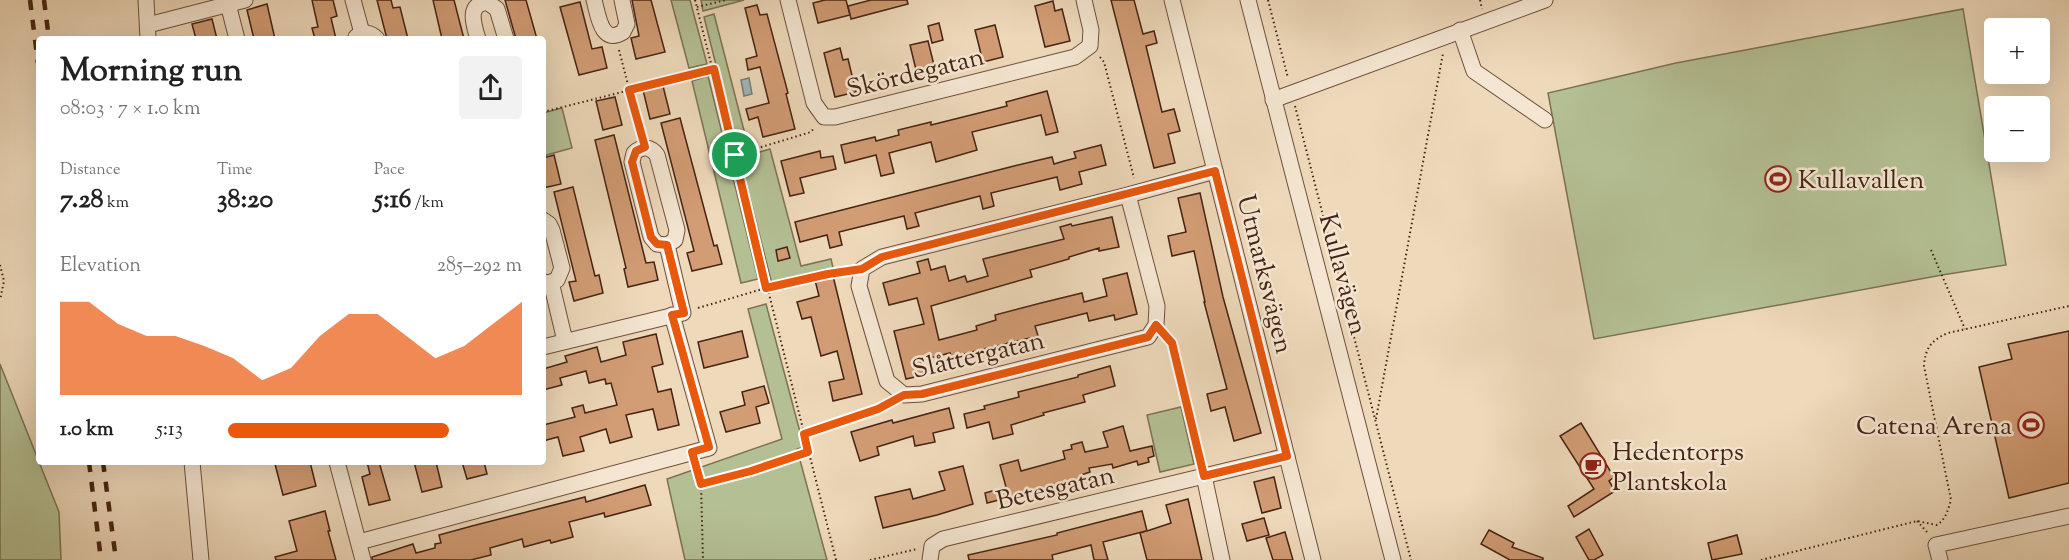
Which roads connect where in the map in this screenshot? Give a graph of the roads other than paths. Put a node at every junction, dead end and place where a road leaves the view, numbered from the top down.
1 (146, 0) edge
2 (245, 0) edge
3 (353, 0) edge
4 (594, 0) edge
5 (622, 0) edge
6 (788, 0) edge
7 (1084, 0) edge
8 (1172, 0) edge
9 (1248, 0) edge
10 (1545, 0) edge
11 (482, 1) edge
12 (228, 4) junction
13 (148, 32) edge
14 (1453, 33) junction
15 (236, 36) edge
16 (358, 36) edge
17 (374, 36) edge
18 (477, 36) edge
19 (505, 36) edge
20 (1274, 100) junction
21 (1545, 120) dead end
22 (1215, 171) junction
23 (1133, 194) junction
24 (546, 222) edge
25 (667, 245) junction
26 (547, 282) edge
27 (678, 314) junction
28 (565, 341) junction
29 (546, 346) edge
30 (1287, 456) junction
31 (192, 465) edge
32 (338, 465) edge
33 (1204, 476) junction
34 (2069, 516) edge
35 (359, 543) junction
36 (931, 553) edge
37 (201, 560) edge
38 (363, 560) edge
39 (1222, 560) edge
40 (1312, 560) edge
41 (1393, 560) edge
42 (1940, 560) edge

1 - 13 street
2 - 12 street
3 - 16 street
4 - 5 street
6 - 7 street, Skördegatan
8 - 22 street, Utmarksvägen
9 - 20 street, Kullavägen
10 - 14 street
11 - 18 street
11 - 19 street
12 - 13 street
12 - 15 street
14 - 20 street
14 - 21 street
16 - 17 street
20 - 41 street, Kullavägen
22 - 23 street
22 - 30 street, Utmarksvägen
23 - 23 street, Slåttergatan
24 - 26 street
25 - 25 street
25 - 27 street
26 - 28 street
27 - 28 street
27 - 35 street
28 - 29 street
30 - 33 street, Betesgatan
30 - 40 street, Utmarksvägen
31 - 37 street
32 - 35 street
33 - 36 street, Betesgatan
33 - 39 street
34 - 42 street
35 - 38 street

